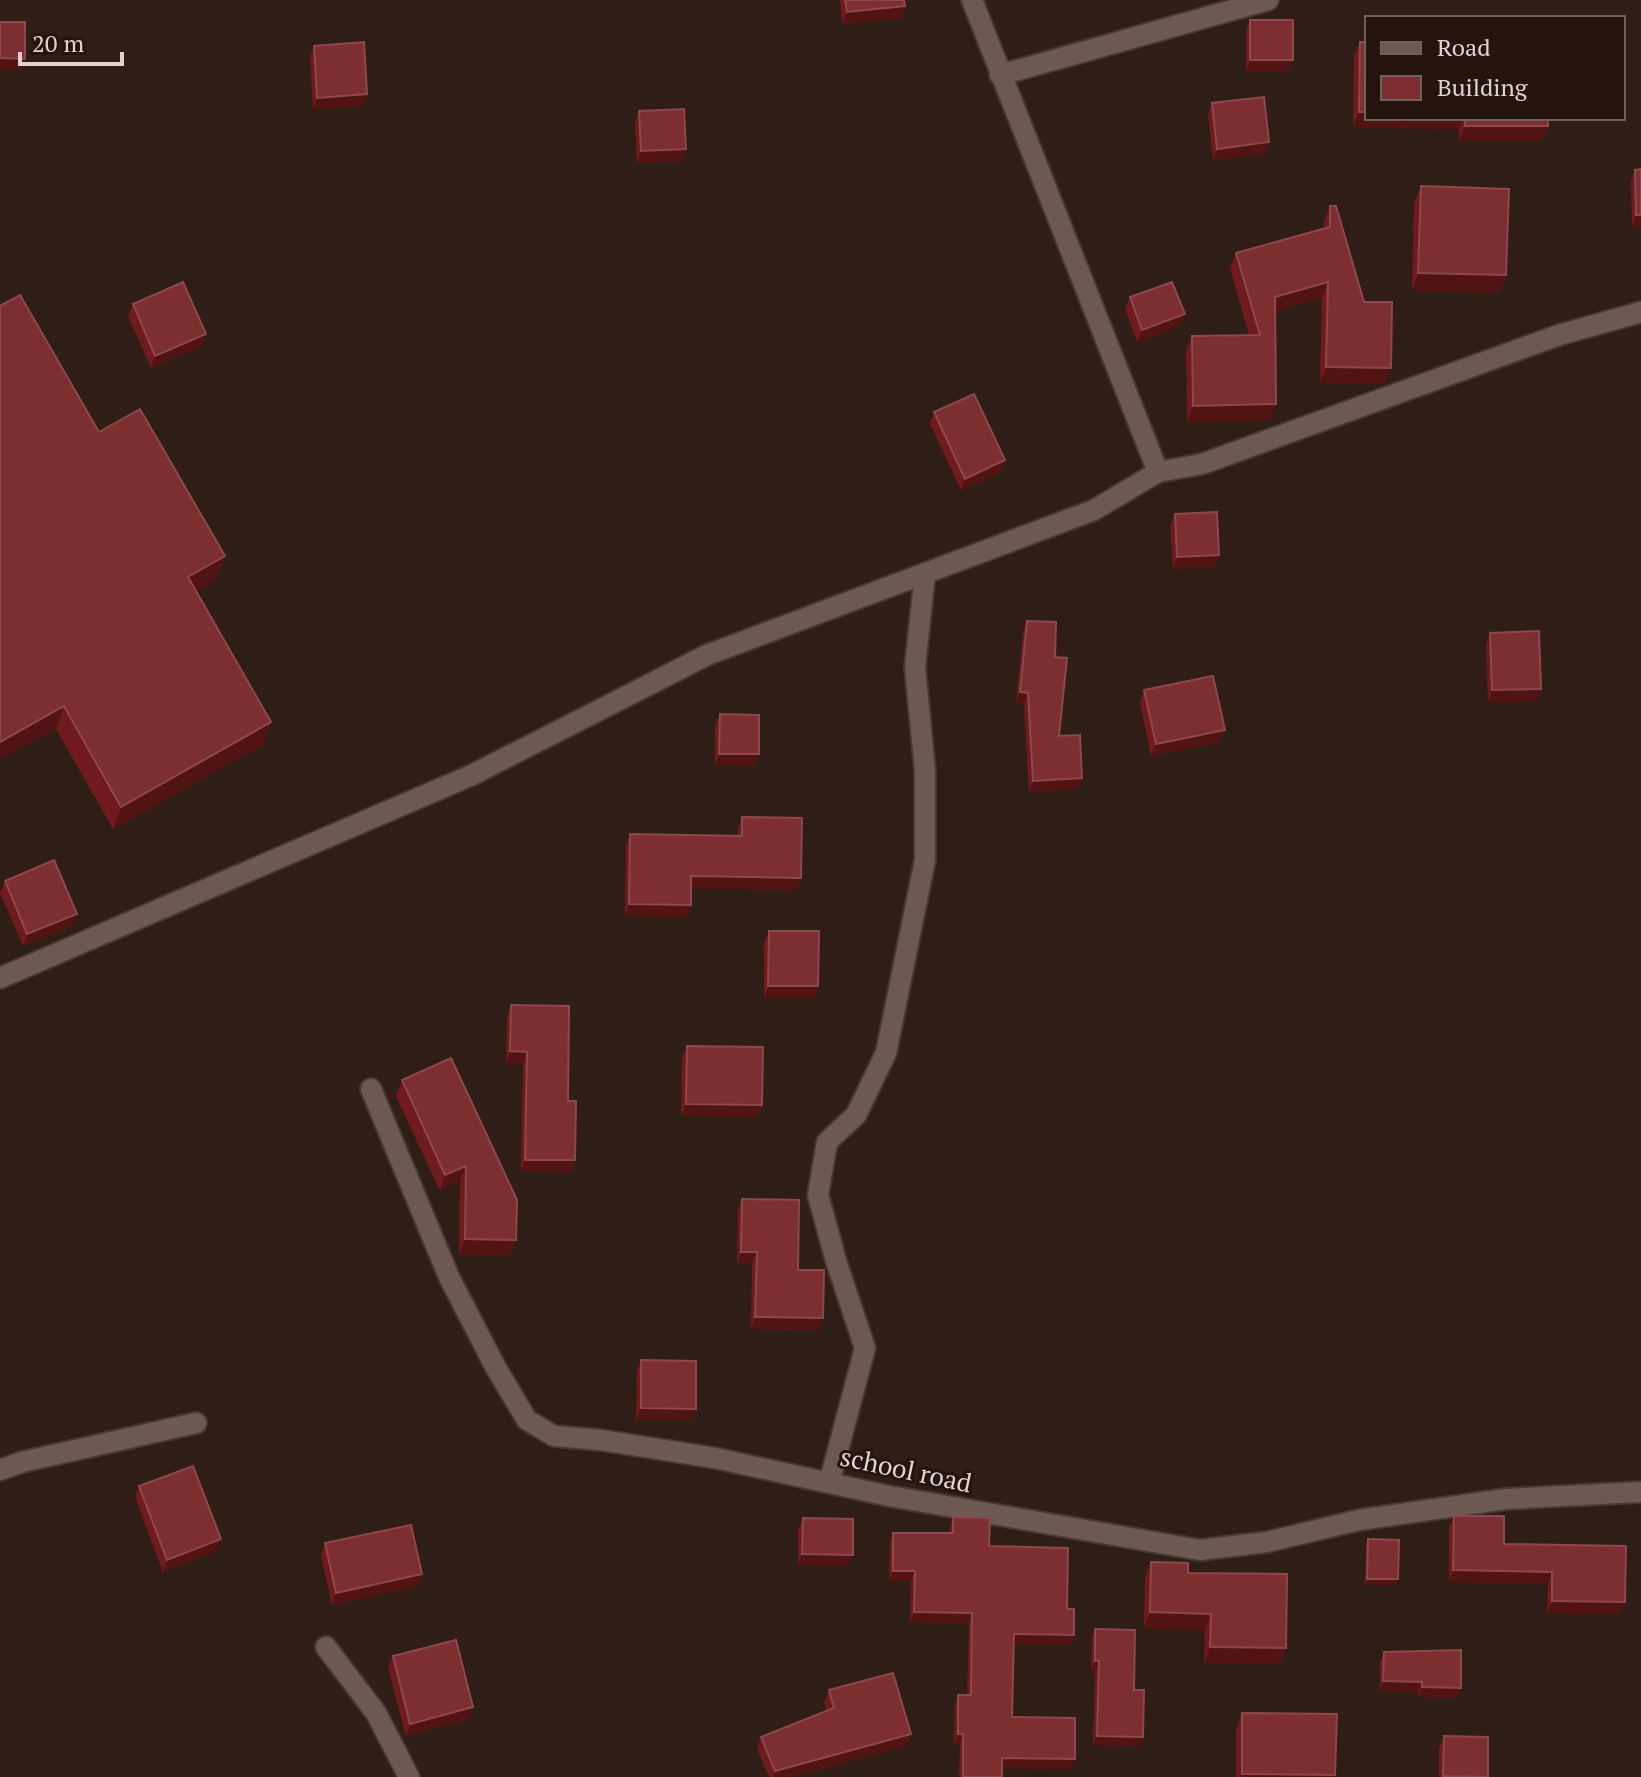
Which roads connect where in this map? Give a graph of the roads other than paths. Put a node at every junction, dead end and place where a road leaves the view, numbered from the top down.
1 (972, 0) edge
2 (1268, 0) edge
3 (1000, 75) junction
4 (1641, 312) edge
5 (1158, 472) junction
6 (925, 573) junction
7 (0, 978) edge
8 (371, 1089) dead end
9 (196, 1423) dead end
10 (0, 1470) edge
11 (830, 1480) junction
12 (1641, 1492) edge
13 (326, 1647) dead end
14 (409, 1777) edge

1 - 3 street
2 - 3 street
3 - 5 street
4 - 5 street
5 - 6 street
6 - 7 street
6 - 11 street
8 - 11 street, school road
9 - 10 street
11 - 12 street, school road
13 - 14 street

